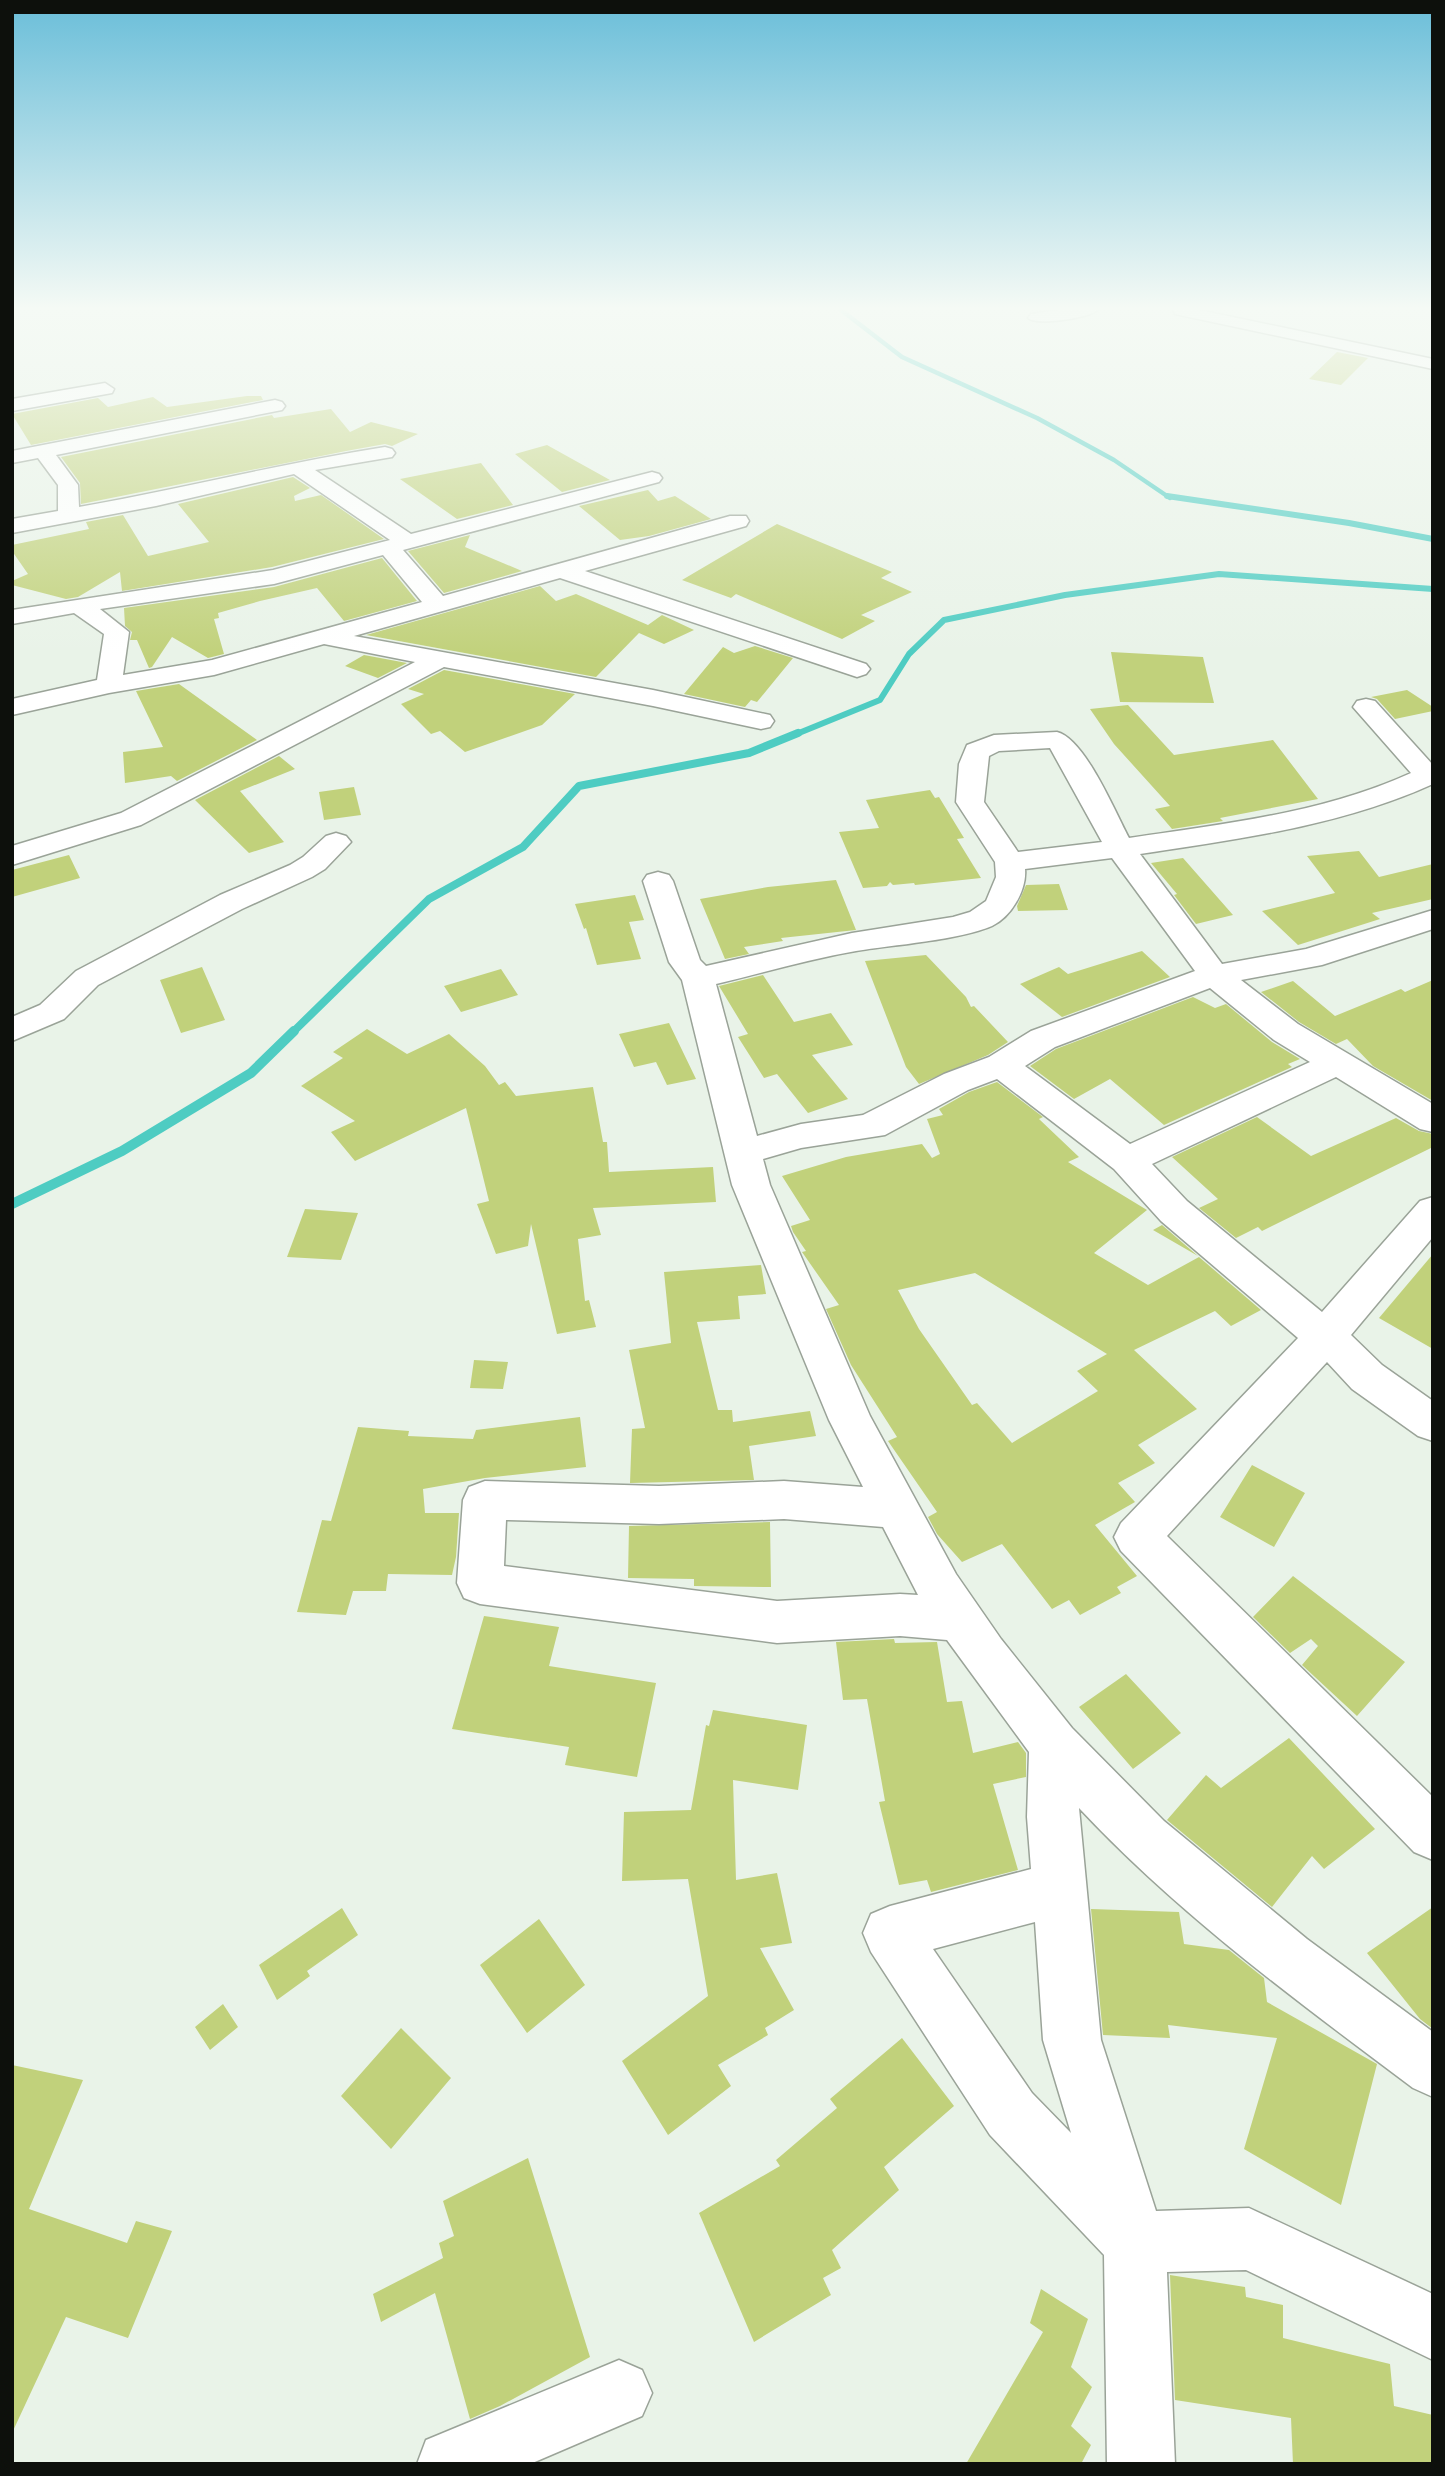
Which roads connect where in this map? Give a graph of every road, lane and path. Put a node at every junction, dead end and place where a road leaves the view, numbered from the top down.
1 (174, 426) edge
2 (43, 451) junction
3 (385, 453) dead end
4 (12, 457) edge
5 (296, 467) junction
6 (652, 478) dead end
7 (69, 515) junction
8 (738, 521) dead end
9 (12, 526) edge
10 (397, 544) junction
11 (563, 571) junction
12 (78, 605) junction
13 (438, 605) junction
14 (12, 617) edge
15 (324, 637) junction
16 (438, 660) junction
17 (857, 669) dead end
18 (109, 685) junction
19 (12, 707) edge
20 (1366, 707) dead end
21 (761, 721) dead end
22 (1431, 772) edge
23 (336, 842) dead end
24 (1121, 849) junction
25 (12, 856) edge
26 (1010, 862) junction
27 (658, 881) dead end
28 (1433, 919) edge
29 (1214, 975) junction
30 (698, 978) junction
31 (12, 1030) edge
32 (1337, 1063) junction
33 (1001, 1065) junction
34 (1433, 1120) edge
35 (743, 1152) junction
36 (1126, 1160) junction
37 (1433, 1211) edge
38 (1325, 1337) junction
39 (1433, 1424) edge
40 (897, 1509) junction
41 (960, 1620) junction
42 (1054, 1745) junction
43 (1113, 1807) junction
44 (1053, 1817) junction
45 (1433, 1834) edge
46 (1059, 1889) junction
47 (1433, 2068) edge
48 (1135, 2242) junction
49 (1433, 2328) edge
50 (619, 2393) dead end
51 (450, 2464) edge
52 (1140, 2464) edge

1 - 2 street
2 - 4 street
2 - 7 street
3 - 5 street
5 - 7 street
5 - 10 street
6 - 10 street
7 - 9 street
8 - 11 street
10 - 12 street
10 - 13 street
11 - 13 street
11 - 17 street
12 - 14 street
12 - 18 street
13 - 15 street
15 - 16 street
15 - 18 street
16 - 21 street
16 - 25 street
18 - 19 street
20 - 22 street
22 - 24 street
23 - 31 street
24 - 26 street
24 - 26 street
24 - 29 street
26 - 30 street
27 - 30 street
28 - 29 street
29 - 32 street
29 - 33 street
30 - 35 street
32 - 34 street
32 - 36 street
33 - 35 street
33 - 36 street
35 - 40 street
36 - 38 street
37 - 38 street
38 - 39 street
38 - 45 street
40 - 41 street
40 - 41 street
41 - 42 street
42 - 43 street
42 - 44 street
43 - 44 street
43 - 47 street
44 - 46 street
46 - 48 street
46 - 48 street
48 - 49 street
48 - 52 street
50 - 51 street

